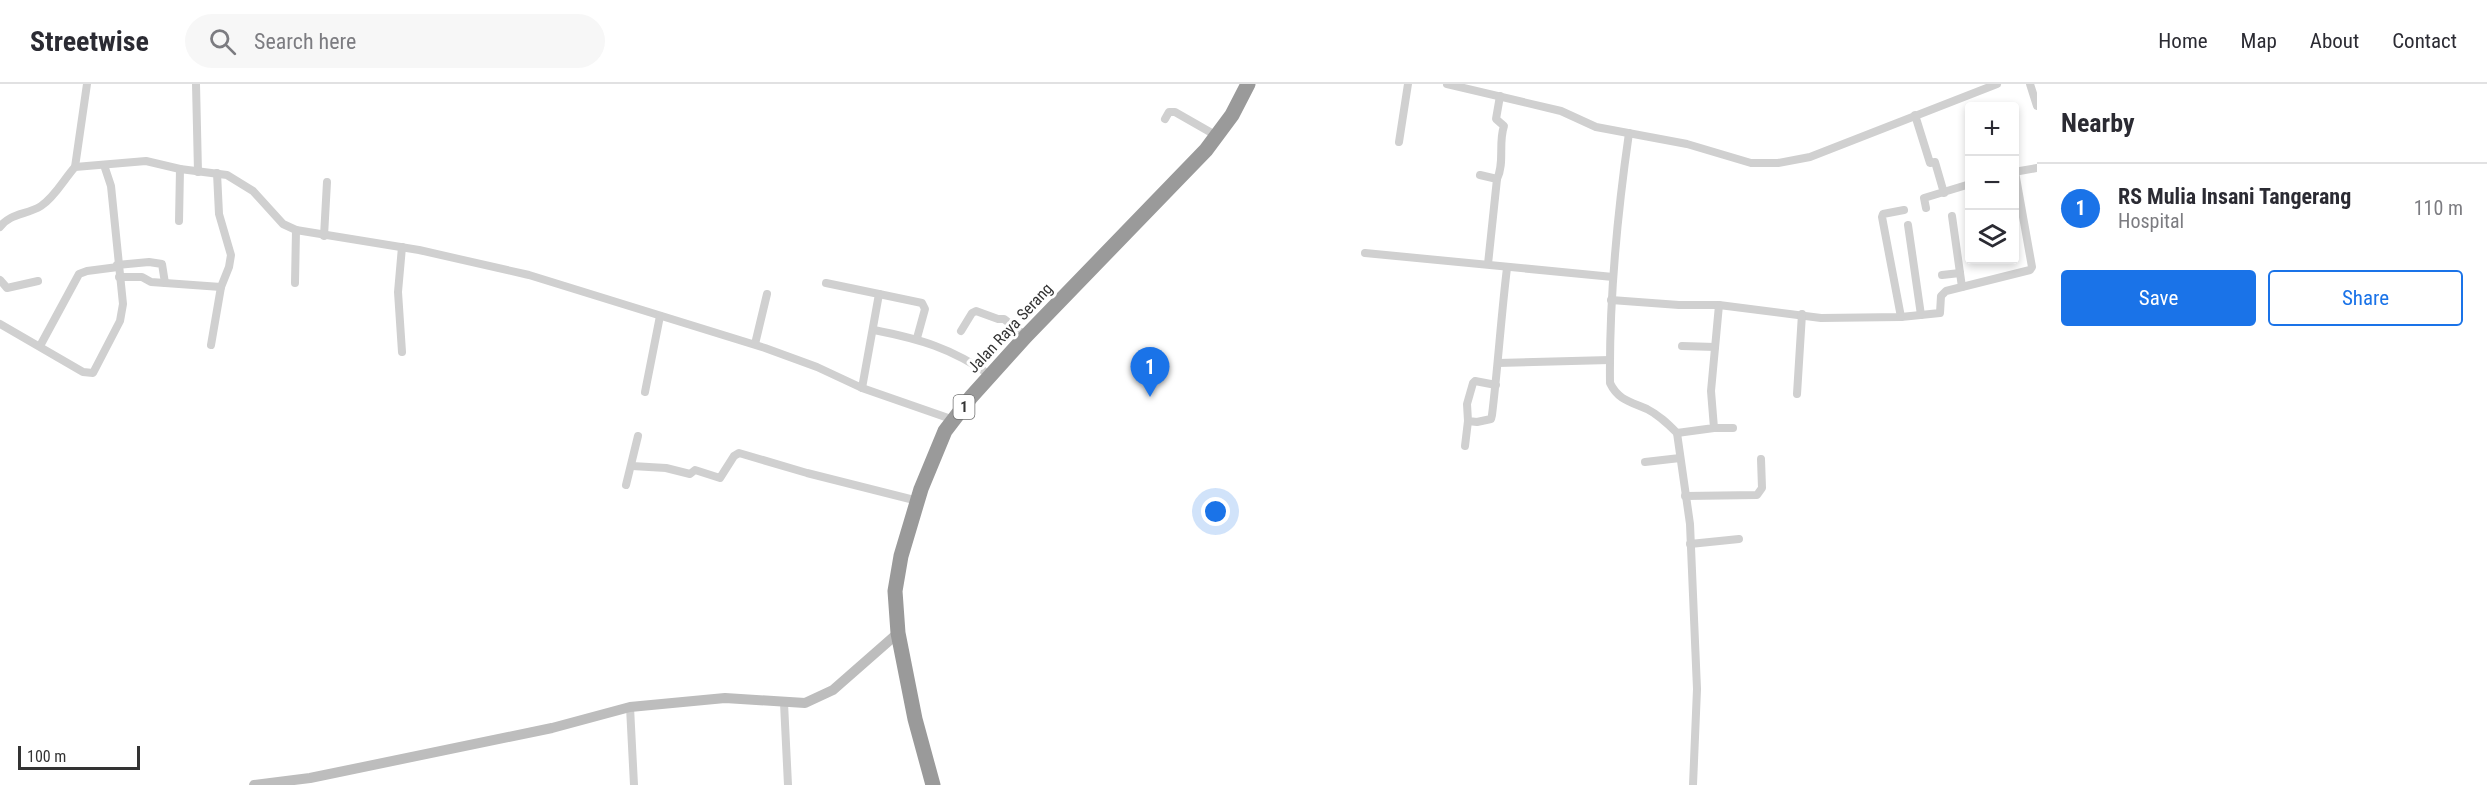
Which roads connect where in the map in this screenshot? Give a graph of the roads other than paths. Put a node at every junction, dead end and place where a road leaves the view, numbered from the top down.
1 (87, 84) edge
2 (196, 84) edge
3 (1242, 84) edge
4 (1248, 84) edge
5 (1408, 84) edge
6 (1447, 84) edge
7 (1997, 84) edge
8 (2030, 84) edge
9 (1500, 96) junction
10 (2037, 106) edge
11 (1915, 115) junction
12 (1232, 116) junction
13 (1165, 119) dead end
14 (1629, 134) junction
15 (1217, 135) junction
16 (1399, 142) dead end
17 (104, 165) junction
18 (75, 166) junction
19 (2037, 168) edge
20 (180, 169) junction
21 (2019, 171) edge
22 (198, 172) junction
23 (217, 173) junction
24 (1480, 175) dead end
25 (1497, 179) junction
26 (327, 182) dead end
27 (1965, 186) edge
28 (1944, 193) junction
29 (2019, 198) edge
30 (1926, 208) dead end
31 (1904, 210) dead end
32 (1952, 216) dead end
33 (179, 221) dead end
34 (1908, 225) dead end
35 (0, 227) edge
36 (296, 230) junction
37 (324, 236) junction
38 (402, 247) junction
39 (1365, 253) dead end
40 (1488, 264) junction
41 (118, 266) junction
42 (1507, 268) junction
43 (1960, 273) junction
44 (1942, 275) dead end
45 (119, 277) junction
46 (1613, 277) junction
47 (0, 280) edge
48 (38, 281) dead end
49 (165, 283) junction
50 (295, 283) dead end
51 (826, 283) dead end
52 (221, 287) junction
53 (1962, 287) junction
54 (767, 294) dead end
55 (879, 294) junction
56 (1611, 300) junction
57 (1719, 304) junction
58 (1802, 314) junction
59 (1921, 315) junction
60 (660, 316) junction
61 (1901, 317) junction
62 (0, 324) edge
63 (874, 330) junction
64 (961, 331) dead end
65 (1026, 336) junction
66 (917, 338) junction
67 (755, 344) junction
68 (211, 345) dead end
69 (40, 346) junction
70 (1682, 346) dead end
71 (1715, 347) junction
72 (402, 352) dead end
73 (1610, 360) junction
74 (1498, 363) junction
75 (990, 375) junction
76 (1496, 385) junction
77 (862, 388) junction
78 (645, 392) dead end
79 (1797, 394) dead end
80 (954, 420) junction
81 (1468, 421) junction
82 (1714, 428) junction
83 (1732, 428) dead end
84 (1677, 433) junction
85 (638, 436) dead end
86 (1465, 446) dead end
87 (1680, 458) junction
88 (1761, 459) dead end
89 (1645, 462) dead end
90 (632, 466) junction
91 (626, 485) dead end
92 (1685, 496) junction
93 (918, 501) junction
94 (1738, 539) dead end
95 (1690, 544) junction
96 (898, 633) junction
97 (784, 703) junction
98 (630, 707) junction
99 (254, 785) edge
100 (634, 785) edge
101 (788, 785) edge
102 (933, 785) edge
103 (1693, 785) edge

1 - 18 street
2 - 22 street
3 - 12 highway
4 - 12 highway, Jalan Raya Serang / 1
5 - 16 street
6 - 9 street
7 - 11 street
8 - 10 street
9 - 14 street
9 - 25 street
11 - 14 street
11 - 28 street
12 - 15 highway, Jalan Raya Serang / 1
13 - 15 street
14 - 46 street
15 - 65 highway, Jalan Raya Serang / 1
17 - 18 street
17 - 20 street
17 - 41 street
18 - 35 street
19 - 21 street
20 - 22 street
20 - 33 street
22 - 23 street
23 - 36 street
23 - 52 street
24 - 25 street
25 - 40 street
26 - 37 street
27 - 28 street
28 - 30 street
29 - 53 street
31 - 61 street
32 - 43 street
34 - 59 street
36 - 37 street
36 - 50 street
37 - 38 street
38 - 60 street
38 - 72 street
39 - 40 street
40 - 42 street
41 - 45 street
41 - 49 street
41 - 69 street
42 - 46 street
42 - 74 street
43 - 44 street
43 - 53 street
45 - 49 street
45 - 69 street
46 - 56 street
47 - 48 street
49 - 52 street
51 - 55 street
52 - 68 street
53 - 59 street
54 - 67 street
55 - 63 street
55 - 66 street
56 - 57 street
56 - 73 street
57 - 58 street
57 - 71 street
58 - 61 street
58 - 79 street
59 - 61 street
60 - 67 street
60 - 78 street
62 - 69 street
63 - 66 street
63 - 77 street
64 - 65 street
65 - 75 highway, Jalan Raya Serang / 1
66 - 75 street
67 - 77 street
70 - 71 street
71 - 82 street
73 - 74 street
73 - 84 street
74 - 76 street
75 - 80 highway, Jalan Raya Serang / 1
76 - 81 street
76 - 81 street
77 - 80 street
80 - 93 highway, Jalan Raya Serang / 1
81 - 86 street
82 - 83 street
82 - 84 street
84 - 87 street
85 - 90 street
87 - 89 street
87 - 92 street
88 - 92 street
90 - 91 street
90 - 93 street
92 - 95 street
93 - 96 highway, Jalan Raya Serang / 1
94 - 95 street
95 - 103 street
96 - 97 street
96 - 102 highway, Jalan Raya Serang / 1
97 - 98 street
97 - 101 street
98 - 99 street
98 - 100 street

